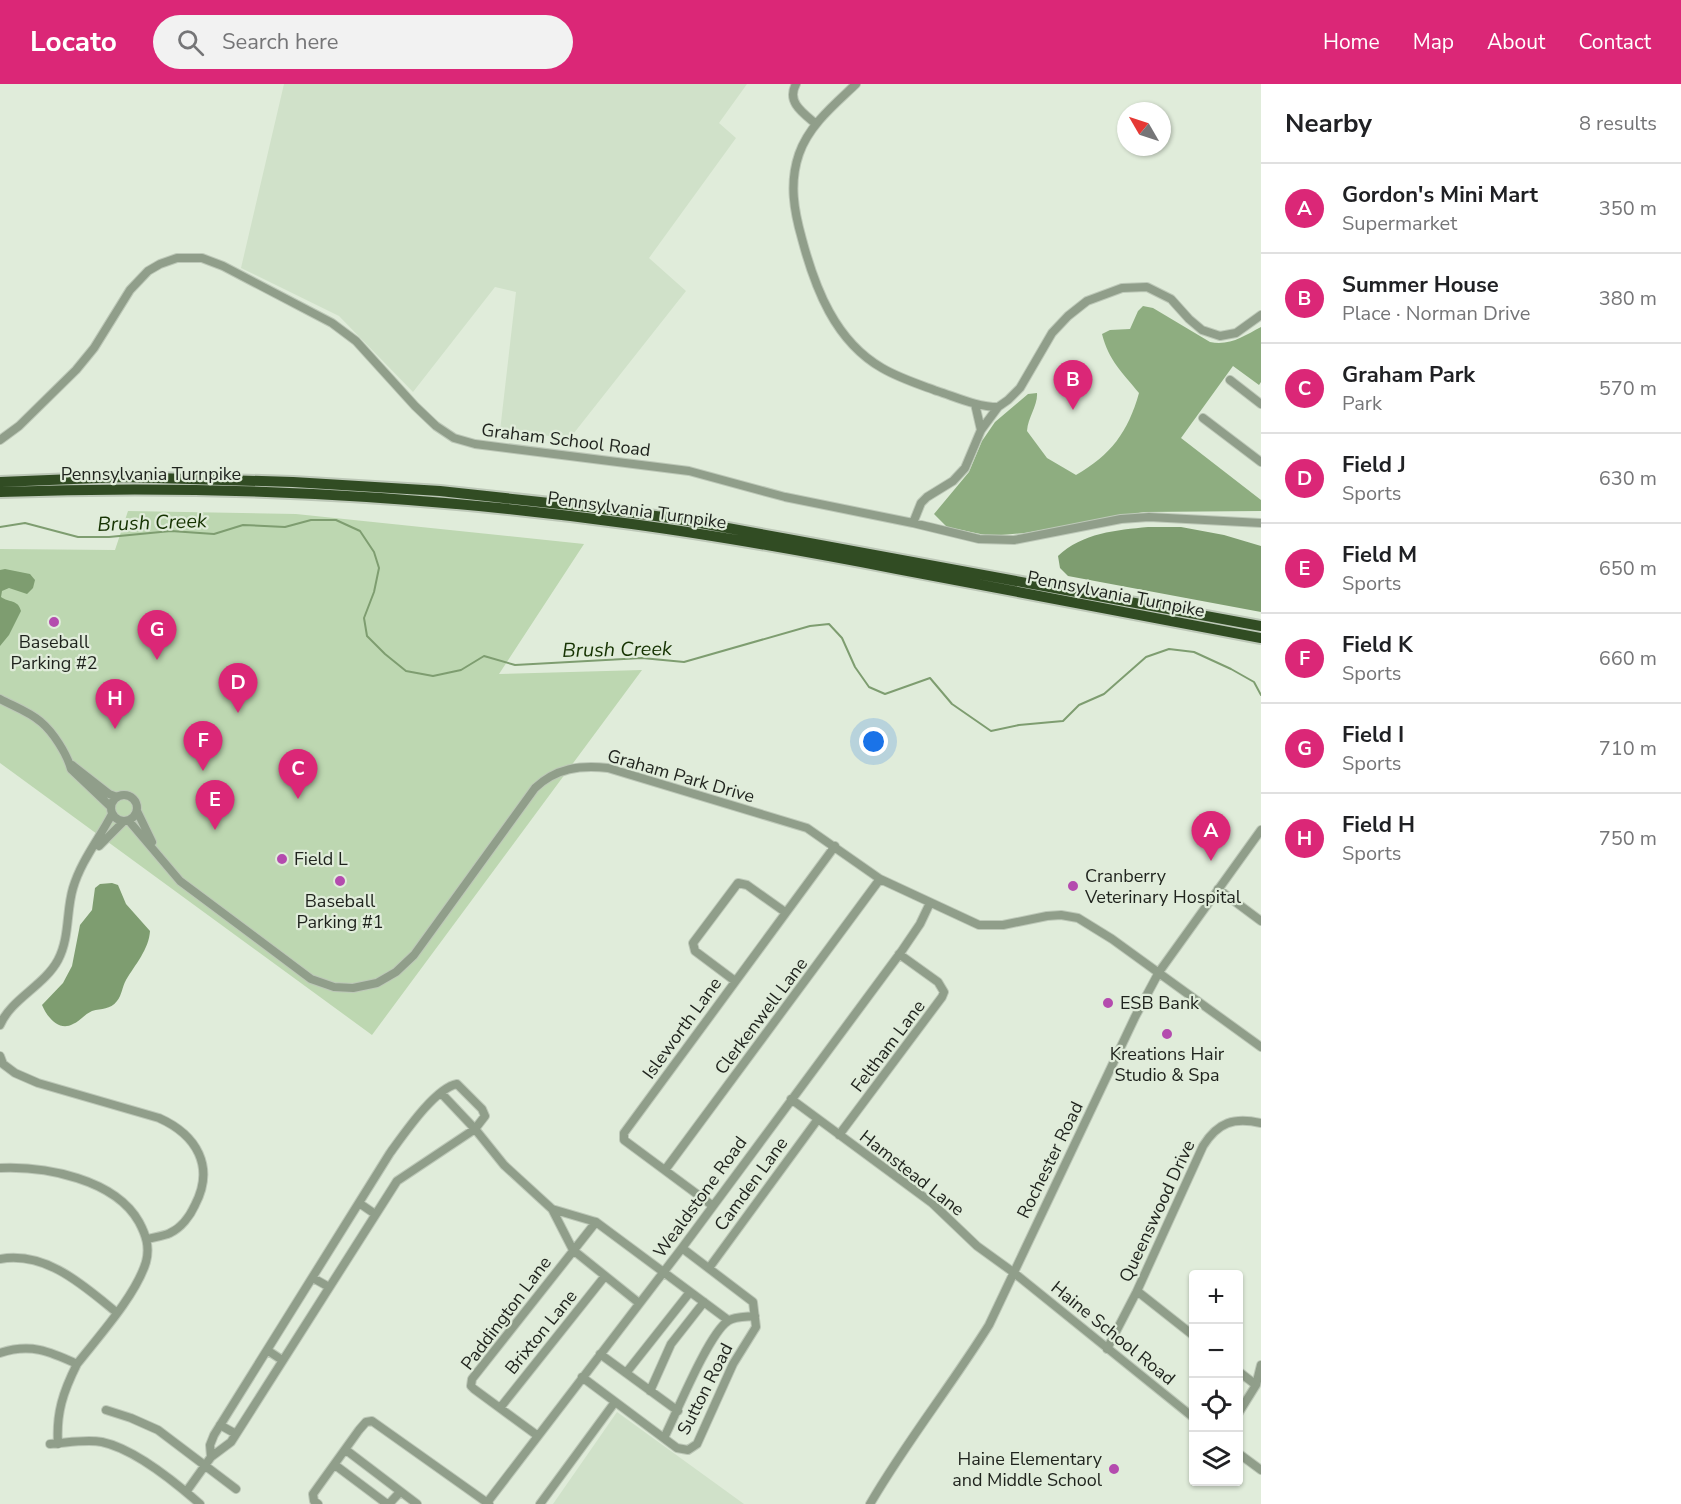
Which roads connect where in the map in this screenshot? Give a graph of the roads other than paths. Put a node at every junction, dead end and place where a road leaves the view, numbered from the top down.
1 (796, 84) edge
2 (856, 84) edge
3 (816, 124) junction
4 (1261, 315) edge
5 (1230, 380) dead end
6 (975, 404) junction
7 (1261, 404) edge
8 (998, 407) junction
9 (1203, 418) dead end
10 (981, 430) junction
11 (0, 440) edge
12 (1261, 462) edge
13 (0, 482) edge
14 (0, 492) edge
15 (913, 523) junction
16 (1261, 524) edge
17 (1261, 626) edge
18 (1261, 638) edge
19 (0, 699) edge
20 (69, 762) junction
21 (117, 797) junction
22 (111, 811) junction
23 (137, 811) junction
24 (126, 821) junction
25 (1261, 830) edge
26 (835, 846) junction
27 (155, 849) junction
28 (83, 865) junction
29 (880, 879) junction
30 (1218, 889) junction
31 (930, 903) junction
32 (786, 912) junction
33 (1261, 921) edge
34 (899, 954) junction
35 (1159, 972) junction
36 (735, 981) junction
37 (0, 1025) edge
38 (1261, 1047) edge
39 (0, 1056) edge
40 (441, 1093) junction
41 (791, 1099) junction
42 (818, 1119) junction
43 (1261, 1123) edge
44 (475, 1129) junction
45 (839, 1135) junction
46 (0, 1168) edge
47 (665, 1170) junction
48 (359, 1203) junction
49 (713, 1206) junction
50 (552, 1209) junction
51 (375, 1214) junction
52 (596, 1222) junction
53 (147, 1239) junction
54 (682, 1248) junction
55 (573, 1250) junction
56 (0, 1259) edge
57 (709, 1268) junction
58 (664, 1272) junction
59 (1013, 1272) junction
60 (605, 1276) junction
61 (313, 1278) junction
62 (329, 1287) junction
63 (1137, 1291) junction
64 (690, 1292) junction
65 (704, 1302) junction
66 (639, 1303) junction
67 (117, 1312) junction
68 (755, 1316) junction
69 (728, 1320) junction
70 (1189, 1332) edge
71 (1107, 1349) junction
72 (267, 1350) junction
73 (0, 1353) edge
74 (600, 1354) junction
75 (282, 1360) junction
76 (77, 1364) junction
77 (1261, 1365) edge
78 (626, 1373) junction
79 (1243, 1374) edge
80 (582, 1377) junction
81 (1256, 1385) junction
82 (650, 1391) junction
83 (615, 1402) junction
84 (1243, 1407) edge
85 (500, 1408) junction
86 (106, 1410) dead end
87 (678, 1411) junction
88 (1189, 1414) edge
89 (220, 1425) junction
90 (236, 1434) junction
91 (538, 1436) junction
92 (664, 1438) junction
93 (345, 1450) junction
94 (1243, 1456) edge
95 (211, 1457) junction
96 (335, 1465) junction
97 (205, 1466) junction
98 (1261, 1470) edge
99 (236, 1489) dead end
100 (186, 1492) junction
101 (400, 1492) junction
102 (200, 1504) edge
103 (318, 1504) edge
104 (388, 1504) edge
105 (417, 1504) edge
106 (487, 1504) edge
107 (540, 1504) edge
108 (870, 1504) edge

1 - 3 street
2 - 3 street
3 - 6 street
4 - 8 street
5 - 7 street
6 - 8 street
6 - 10 street
8 - 10 street
9 - 12 street
10 - 15 street
11 - 15 street, Graham School Road
13 - 17 highway, Pennsylvania Turnpike
14 - 18 highway, Pennsylvania Turnpike
15 - 16 street, Graham School Road
19 - 20 street, Graham Park Drive
20 - 21 street, Graham Park Drive
20 - 22 street, Graham Park Drive
21 - 22 street
21 - 23 street, Graham Park Drive
22 - 24 street, Graham Park Drive
22 - 28 street
23 - 24 street
23 - 27 street, Graham Park Drive
24 - 27 street, Graham Park Drive
24 - 28 street
25 - 30 street, Rochester Road
26 - 27 street, Graham Park Drive
26 - 29 street, Graham Park Drive
26 - 32 street, Isleworth Lane
28 - 37 street
29 - 31 street, Graham Park Drive
29 - 47 street, Clerkenwell Lane
30 - 33 street
30 - 35 street, Rochester Road
31 - 34 street, Wealdstone Road
31 - 35 street, Graham Park Drive
32 - 36 street, Isleworth Lane
32 - 36 street
34 - 41 street, Wealdstone Road
34 - 45 street, Feltham Lane
35 - 38 street, Graham Park Drive
35 - 59 street, Rochester Road
36 - 47 street, Isleworth Lane
39 - 53 street
40 - 44 street
40 - 44 street
40 - 48 street
41 - 42 street, Hamstead Lane
41 - 49 street, Wealdstone Road
42 - 45 street, Hamstead Lane
42 - 57 street, Camden Lane
43 - 63 street, Queenswood Drive
44 - 50 street
44 - 51 street
45 - 59 street, Hamstead Lane
46 - 53 street
47 - 49 street, Isleworth Lane
48 - 51 street
48 - 61 street
49 - 54 street, Wealdstone Road
50 - 52 street
50 - 55 street
51 - 62 street
52 - 55 street
52 - 58 street
53 - 67 street
54 - 57 street
54 - 58 street, Wealdstone Road
55 - 60 street
55 - 85 street, Paddington Lane
56 - 67 street
57 - 68 street
58 - 64 street
58 - 66 street, Wealdstone Road
59 - 71 street, Haine School Road
59 - 108 street, Rochester Road
60 - 66 street
60 - 85 street, Brixton Lane
61 - 62 street
61 - 72 street
62 - 75 street
63 - 70 street
63 - 71 street, Queenswood Drive
64 - 65 street
64 - 78 street
65 - 69 street
65 - 82 street
66 - 74 street, Wealdstone Road
67 - 76 street
68 - 69 street
68 - 92 street, Sutton Road
69 - 87 street
71 - 88 street, Haine School Road
72 - 75 street
72 - 89 street
73 - 76 street
74 - 78 street
74 - 80 street, Wealdstone Road
75 - 90 street
76 - 100 street
77 - 81 street
78 - 82 street
79 - 81 street
80 - 83 street, Sutton Road
80 - 91 street, Wealdstone Road
81 - 84 street
82 - 87 street
83 - 92 street, Sutton Road
83 - 107 street
85 - 91 street, Paddington Lane
86 - 97 street
87 - 92 street
89 - 90 street
89 - 95 street
90 - 95 street
91 - 106 street, Wealdstone Road
93 - 96 street
93 - 101 street
93 - 106 street
94 - 98 street
95 - 97 street
96 - 103 street
96 - 104 street
97 - 99 street
97 - 100 street
100 - 102 street
101 - 104 street
101 - 105 street

